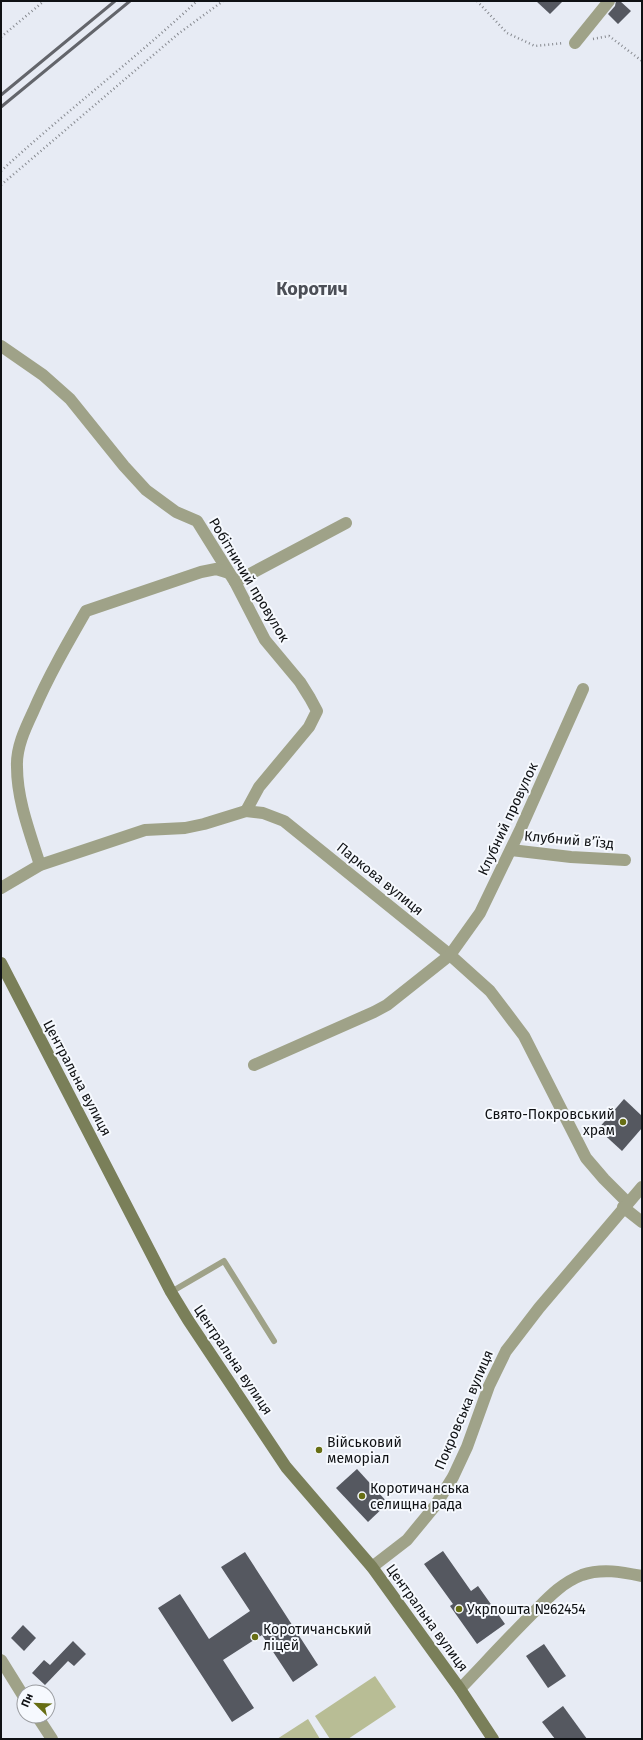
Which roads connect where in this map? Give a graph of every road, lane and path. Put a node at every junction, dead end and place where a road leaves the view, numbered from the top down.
1 (44, 1) edge
2 (197, 1) edge
3 (223, 1) edge
4 (477, 1) edge
5 (609, 1) edge
6 (1, 37) edge
7 (575, 43) junction
8 (642, 61) edge
9 (1, 171) edge
10 (1, 185) edge
11 (1, 346) edge
12 (346, 523) dead end
13 (232, 577) junction
14 (583, 689) dead end
15 (246, 810) junction
16 (511, 850) junction
17 (625, 860) dead end
18 (40, 865) junction
19 (1, 888) edge
20 (450, 955) junction
21 (1, 963) edge
22 (254, 1065) dead end
23 (642, 1187) edge
24 (625, 1205) junction
25 (642, 1222) edge
26 (171, 1292) junction
27 (274, 1341) dead end
28 (372, 1567) junction
29 (642, 1576) edge
30 (1, 1660) edge
31 (16, 1684) edge
32 (460, 1689) junction
33 (42, 1724) edge
34 (52, 1739) edge
35 (493, 1739) edge

1 - 6 path
2 - 9 path
3 - 10 path
4 - 7 path
5 - 7 street
7 - 8 path
11 - 13 street, Робітничий провулок
12 - 13 street
13 - 15 street, Робітничий провулок
13 - 18 street
14 - 16 street, Клубний провулок
15 - 18 street, Паркова вулиця
15 - 20 street, Паркова вулиця
16 - 17 street, Клубний в’їзд
16 - 20 street, Клубний провулок
18 - 19 street, Паркова вулиця
20 - 22 street, Клубний провулок
20 - 24 street, Паркова вулиця
21 - 26 street, Центральна вулиця
23 - 24 street, Покровська вулиця
24 - 25 street, Паркова вулиця
24 - 28 street, Покровська вулиця
26 - 27 lane
26 - 28 street, Центральна вулиця
28 - 32 street, Центральна вулиця
29 - 32 street
30 - 31 street
32 - 35 street, Центральна вулиця
33 - 34 street

